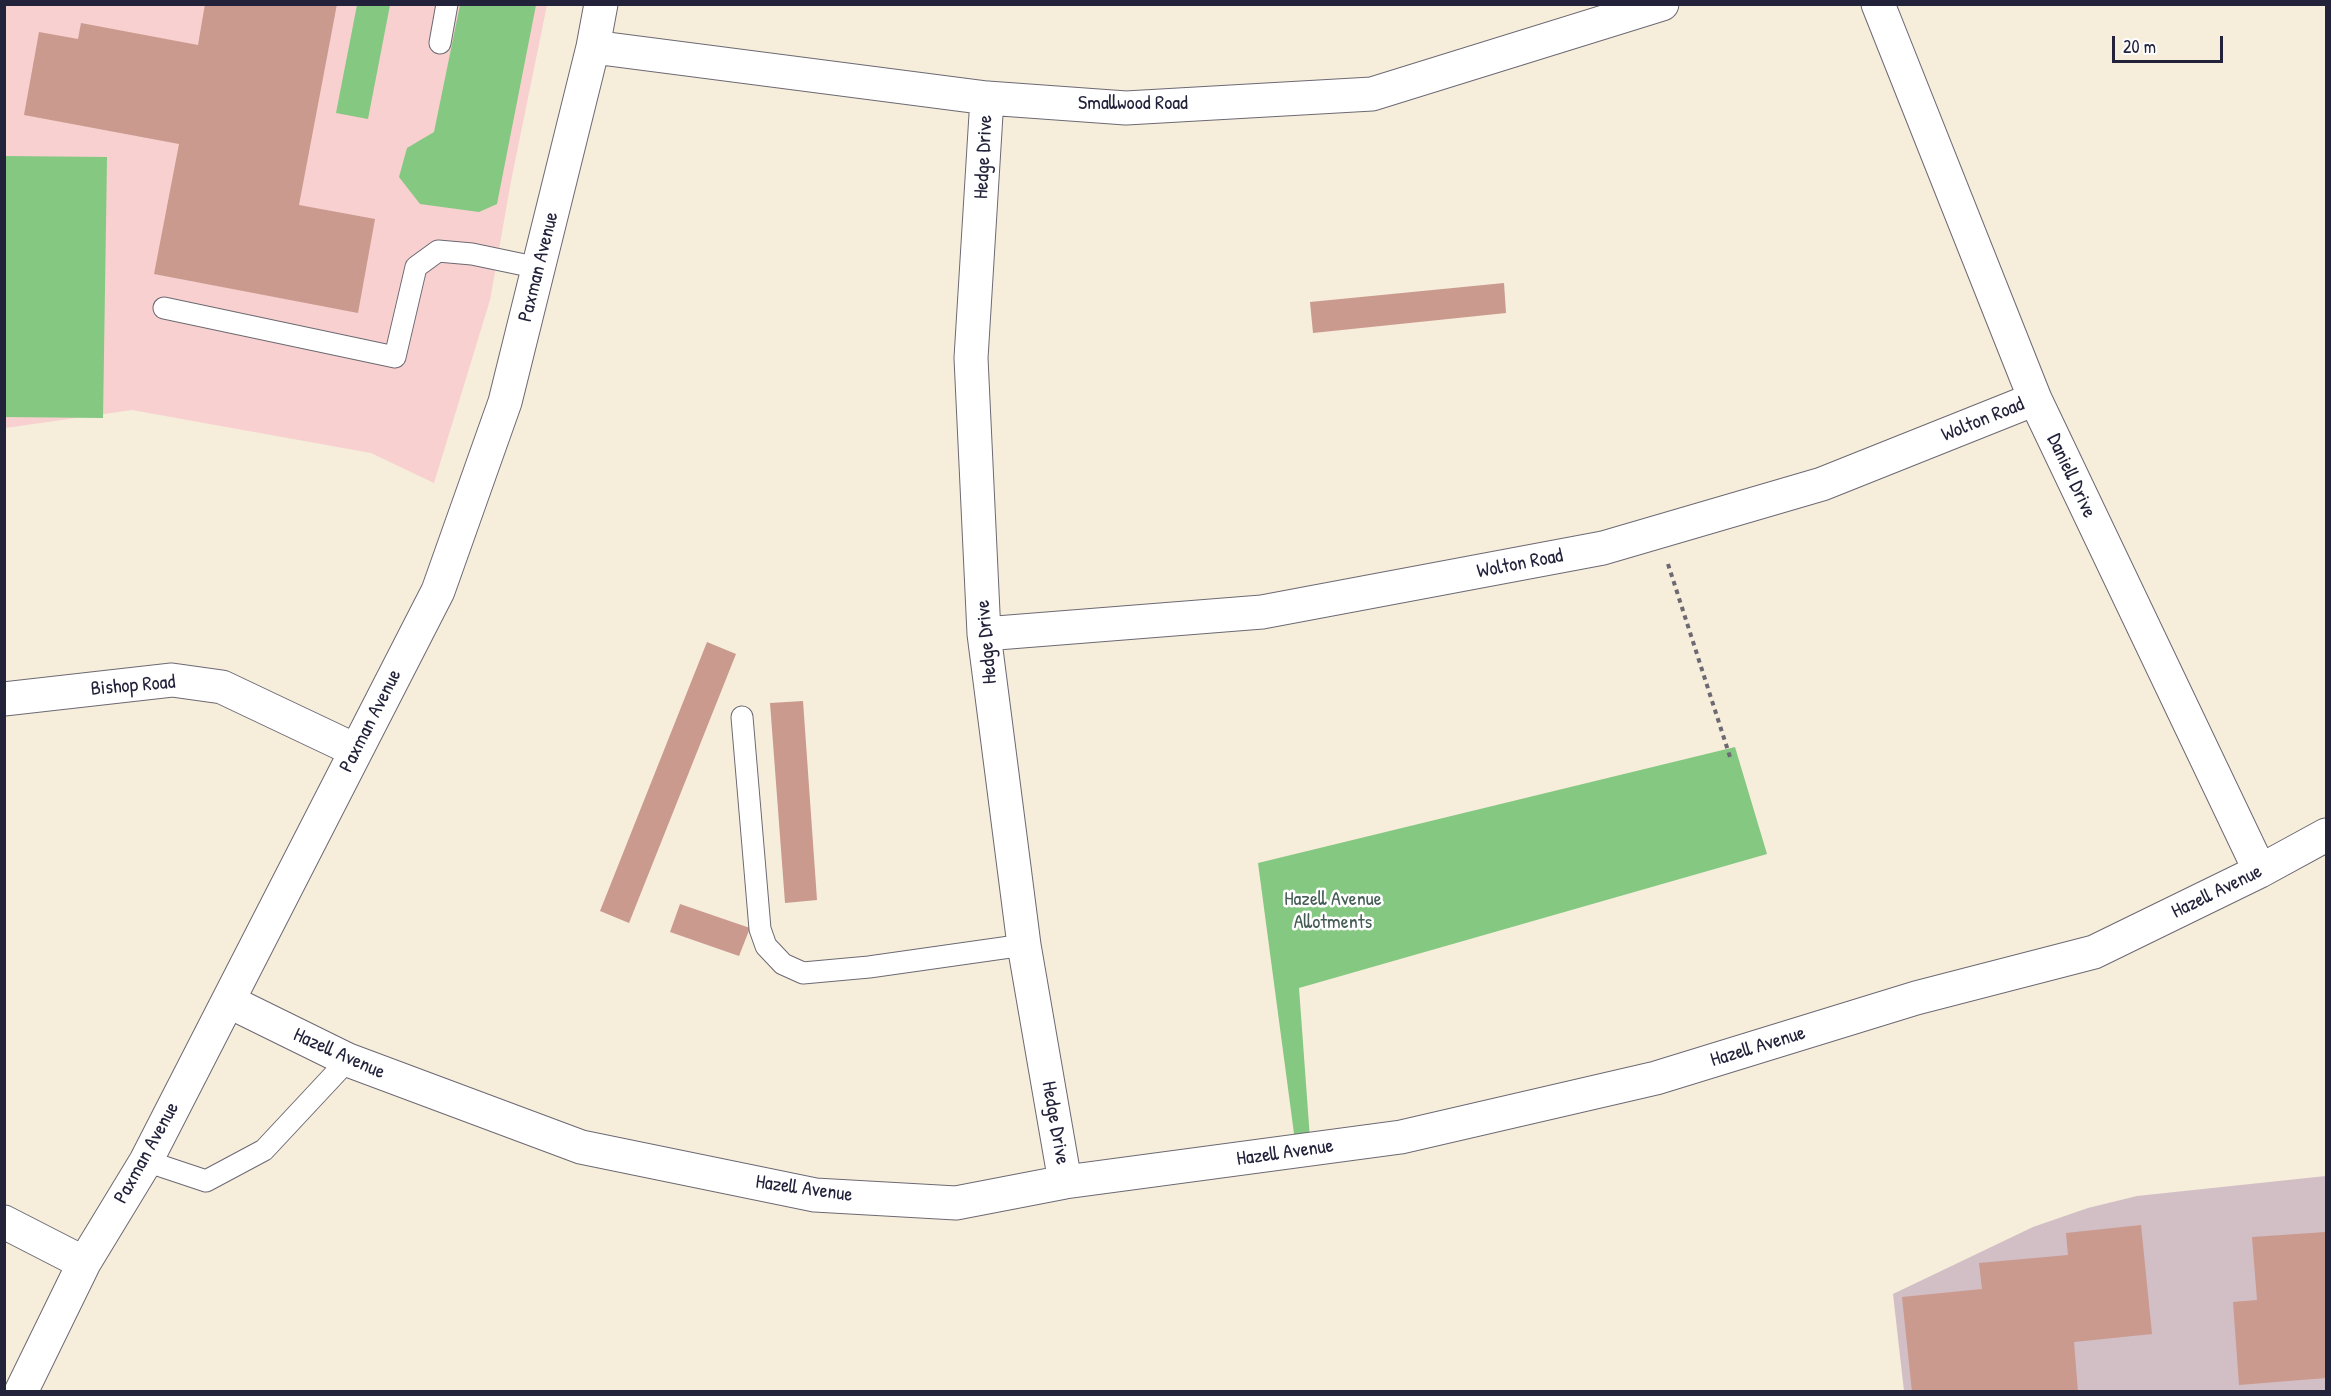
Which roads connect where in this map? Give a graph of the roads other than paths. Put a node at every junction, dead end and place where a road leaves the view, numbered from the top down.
1 (447, 4) edge
2 (600, 4) edge
3 (1662, 4) edge
4 (1878, 4) edge
5 (440, 43) dead end
6 (593, 47) junction
7 (987, 98) junction
8 (539, 268) junction
9 (164, 308) dead end
10 (2035, 399) junction
11 (984, 634) junction
12 (4, 699) edge
13 (742, 717) dead end
14 (355, 750) junction
15 (2326, 835) edge
16 (2260, 871) junction
17 (1024, 945) junction
18 (228, 1001) junction
19 (348, 1060) junction
20 (146, 1161) junction
21 (1065, 1182) junction
22 (4, 1222) edge
23 (84, 1263) junction
24 (21, 1392) edge

1 - 5 lane
2 - 6 street, Paxman Avenue
3 - 7 street, Smallwood Road
4 - 10 street, Daniell Drive
6 - 7 street, Smallwood Road
6 - 8 street, Paxman Avenue
7 - 11 street, Hedge Drive
8 - 9 lane
8 - 14 street, Paxman Avenue
10 - 11 street, Wolton Road
10 - 16 street, Daniell Drive
11 - 17 street, Hedge Drive
12 - 14 street, Bishop Road
13 - 17 lane
14 - 18 street, Paxman Avenue
15 - 16 street, Hazell Avenue
16 - 21 street, Hazell Avenue
17 - 21 street, Hedge Drive
18 - 19 street, Hazell Avenue
18 - 20 street, Paxman Avenue
19 - 20 lane
19 - 21 street, Hazell Avenue
20 - 23 street, Paxman Avenue
22 - 23 street
23 - 24 street, Paxman Avenue

